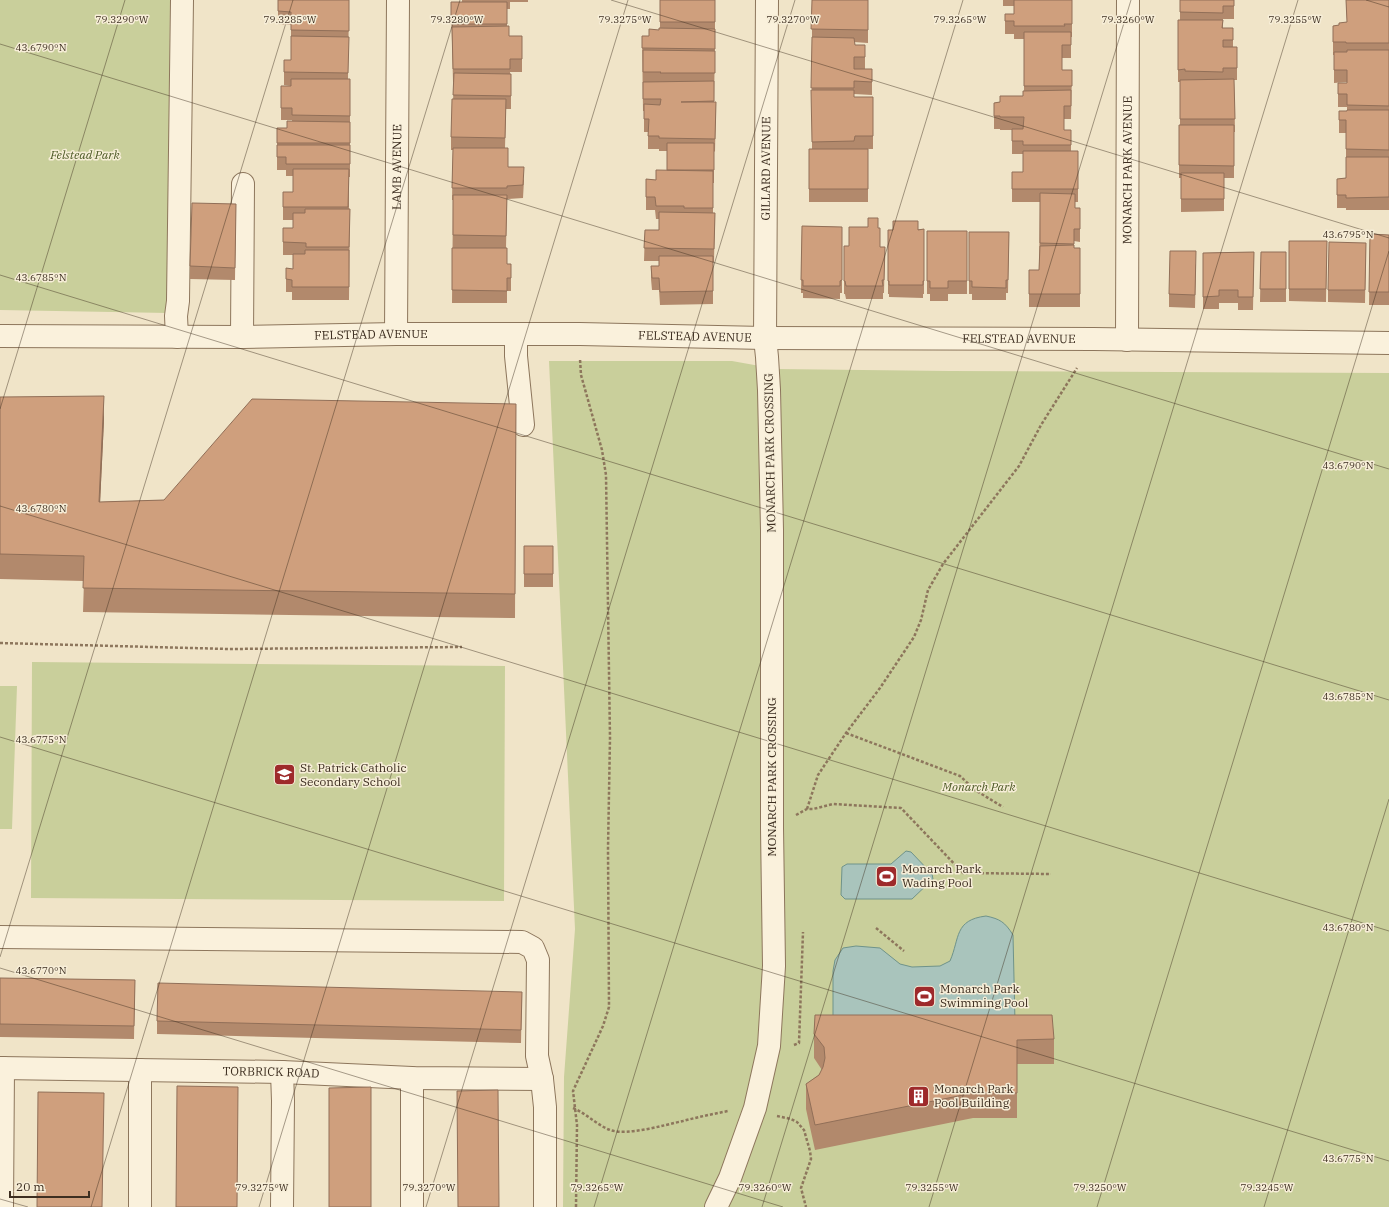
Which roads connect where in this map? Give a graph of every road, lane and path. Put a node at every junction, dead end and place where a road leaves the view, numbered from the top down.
1 (182, 0) edge
2 (398, 0) edge
3 (767, 0) edge
4 (1128, 0) edge
5 (243, 184) dead end
6 (396, 334) junction
7 (516, 334) junction
8 (0, 336) edge
9 (177, 336) junction
10 (242, 337) junction
11 (764, 338) junction
12 (1126, 340) junction
13 (1389, 343) edge
14 (580, 356) dead end
15 (1076, 368) dead end
16 (523, 425) dead end
17 (0, 643) edge
18 (462, 647) dead end
19 (846, 733) junction
20 (1003, 807) dead end
21 (1051, 874) dead end
22 (876, 928) dead end
23 (803, 932) dead end
24 (0, 936) edge
25 (904, 951) dead end
26 (799, 1043) dead end
27 (1, 1068) edge
28 (140, 1070) junction
29 (282, 1072) junction
30 (412, 1078) junction
31 (542, 1079) junction
32 (545, 1105) junction
33 (574, 1108) junction
34 (755, 1108) junction
35 (2, 1207) edge
36 (140, 1207) edge
37 (282, 1207) edge
38 (412, 1207) edge
39 (545, 1207) edge
40 (576, 1207) edge
41 (716, 1207) edge
42 (806, 1207) edge

1 - 9 street
2 - 6 street, LAMB AVENUE
3 - 11 street, GILLARD AVENUE
4 - 12 street, MONARCH PARK AVENUE
5 - 10 street
6 - 7 street, FELSTEAD AVENUE
6 - 10 street, FELSTEAD AVENUE
7 - 11 street, FELSTEAD AVENUE
7 - 16 street
8 - 9 street, FELSTEAD AVENUE
9 - 10 street, FELSTEAD AVENUE
11 - 12 street, FELSTEAD AVENUE
11 - 34 street, MONARCH PARK CROSSING
12 - 13 street, FELSTEAD AVENUE
14 - 33 path
15 - 19 path
17 - 18 path
19 - 20 path
19 - 21 path
22 - 25 path
23 - 26 path
24 - 31 street
27 - 28 street, TORBRICK ROAD
27 - 35 street
28 - 29 street, TORBRICK ROAD
28 - 36 street
29 - 30 street, TORBRICK ROAD
29 - 37 street
30 - 31 street, TORBRICK ROAD
30 - 38 street
31 - 32 street
32 - 33 path
32 - 39 street
33 - 34 path
33 - 40 path
34 - 41 street, MONARCH PARK CROSSING
34 - 42 path

